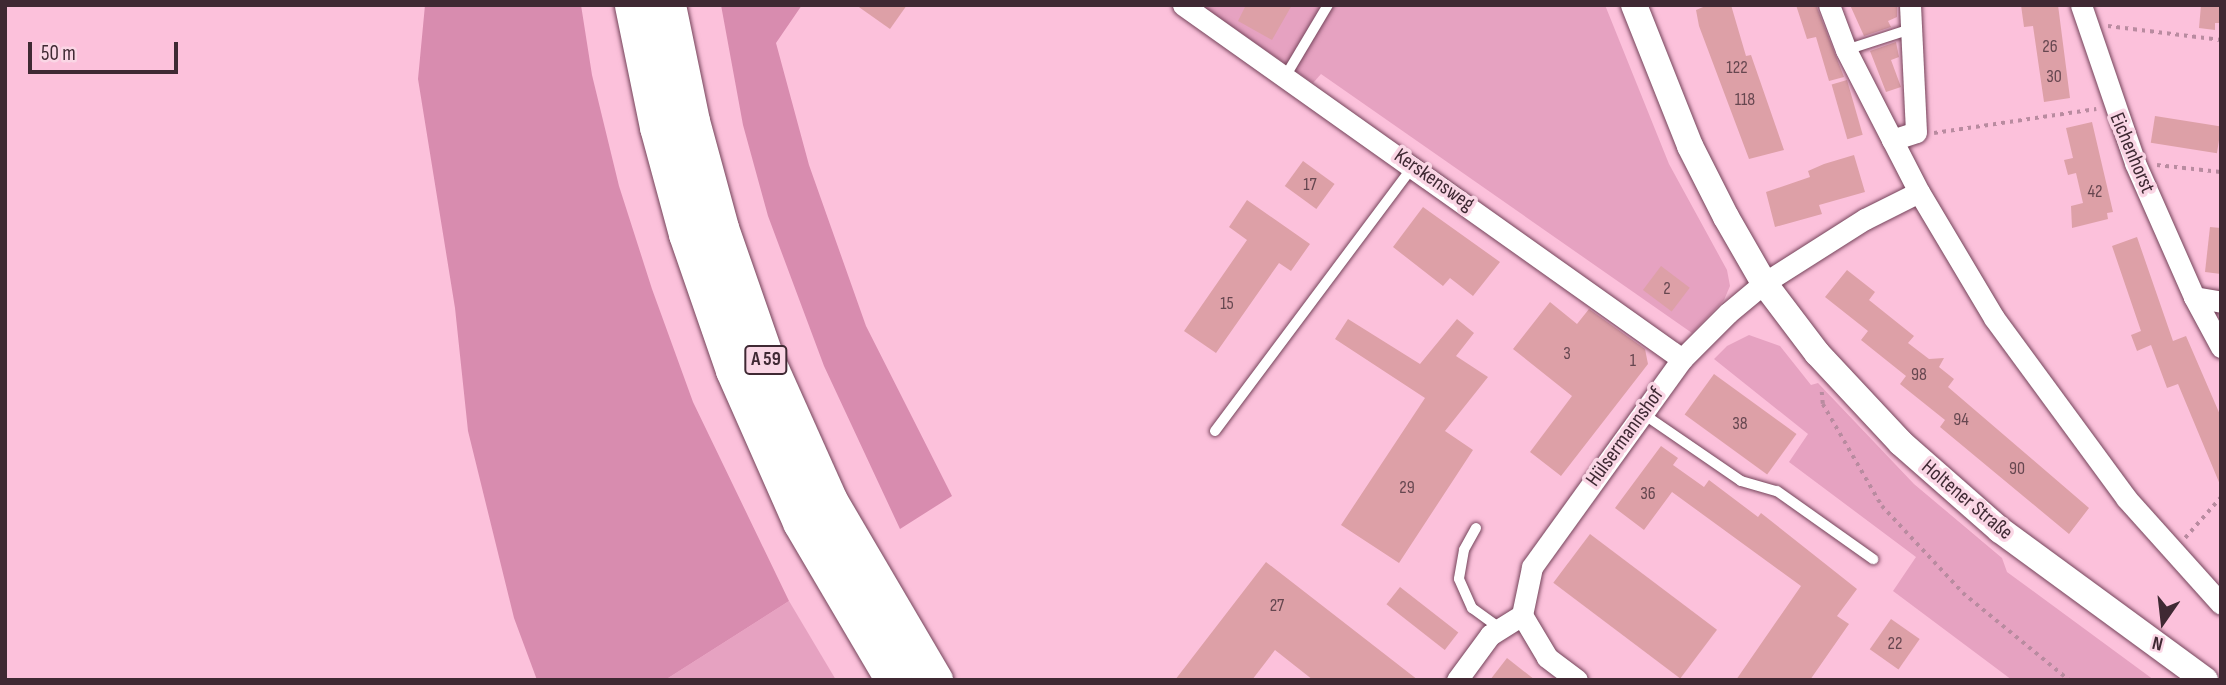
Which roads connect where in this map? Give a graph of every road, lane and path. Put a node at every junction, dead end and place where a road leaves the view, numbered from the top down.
1 (633, 5) edge
2 (667, 5) edge
3 (1183, 5) edge
4 (1328, 5) edge
5 (1634, 5) edge
6 (1829, 5) edge
7 (1910, 5) edge
8 (2083, 14) edge
9 (1911, 29) junction
10 (2221, 40) edge
11 (1846, 50) junction
12 (1285, 77) junction
13 (2112, 106) junction
14 (1916, 132) junction
15 (1892, 140) junction
16 (2135, 163) junction
17 (1413, 166) junction
18 (2221, 172) edge
19 (1919, 192) junction
20 (1764, 283) junction
21 (2193, 297) junction
22 (2221, 302) edge
23 (2221, 347) edge
24 (1817, 353) junction
25 (1682, 359) junction
26 (1642, 413) junction
27 (1215, 431) dead end
28 (2221, 497) edge
29 (1476, 528) dead end
30 (2172, 553) junction
31 (1873, 559) dead end
32 (2221, 604) edge
33 (1522, 615) junction
34 (1501, 629) junction
35 (894, 680) edge
36 (934, 680) edge
37 (1457, 680) edge
38 (1577, 680) edge
39 (2070, 680) edge
40 (2205, 680) edge

1 - 35 highway, A 59
2 - 36 highway, A 59
3 - 12 street, Kerskensweg
4 - 12 lane
5 - 20 street, Holtener Straße
6 - 11 street
7 - 9 street
8 - 10 path
8 - 13 street, Eichenhorst
9 - 11 lane
9 - 14 street
11 - 15 street
12 - 17 street, Kerskensweg
13 - 14 path
13 - 16 street, Eichenhorst
14 - 15 street
15 - 19 street
16 - 18 path
16 - 21 street, Eichenhorst
17 - 25 street, Kerskensweg
17 - 27 lane
19 - 20 street
19 - 30 street
20 - 24 street, Holtener Straße
20 - 25 street, Hülsermannshof
21 - 22 street
21 - 23 street, Eichenhorst
24 - 39 path
24 - 40 street, Holtener Straße
25 - 26 street, Hülsermannshof
26 - 31 lane
26 - 33 street, Hülsermannshof
28 - 30 path
29 - 34 lane
30 - 32 street
33 - 34 street
33 - 38 street
34 - 37 street

